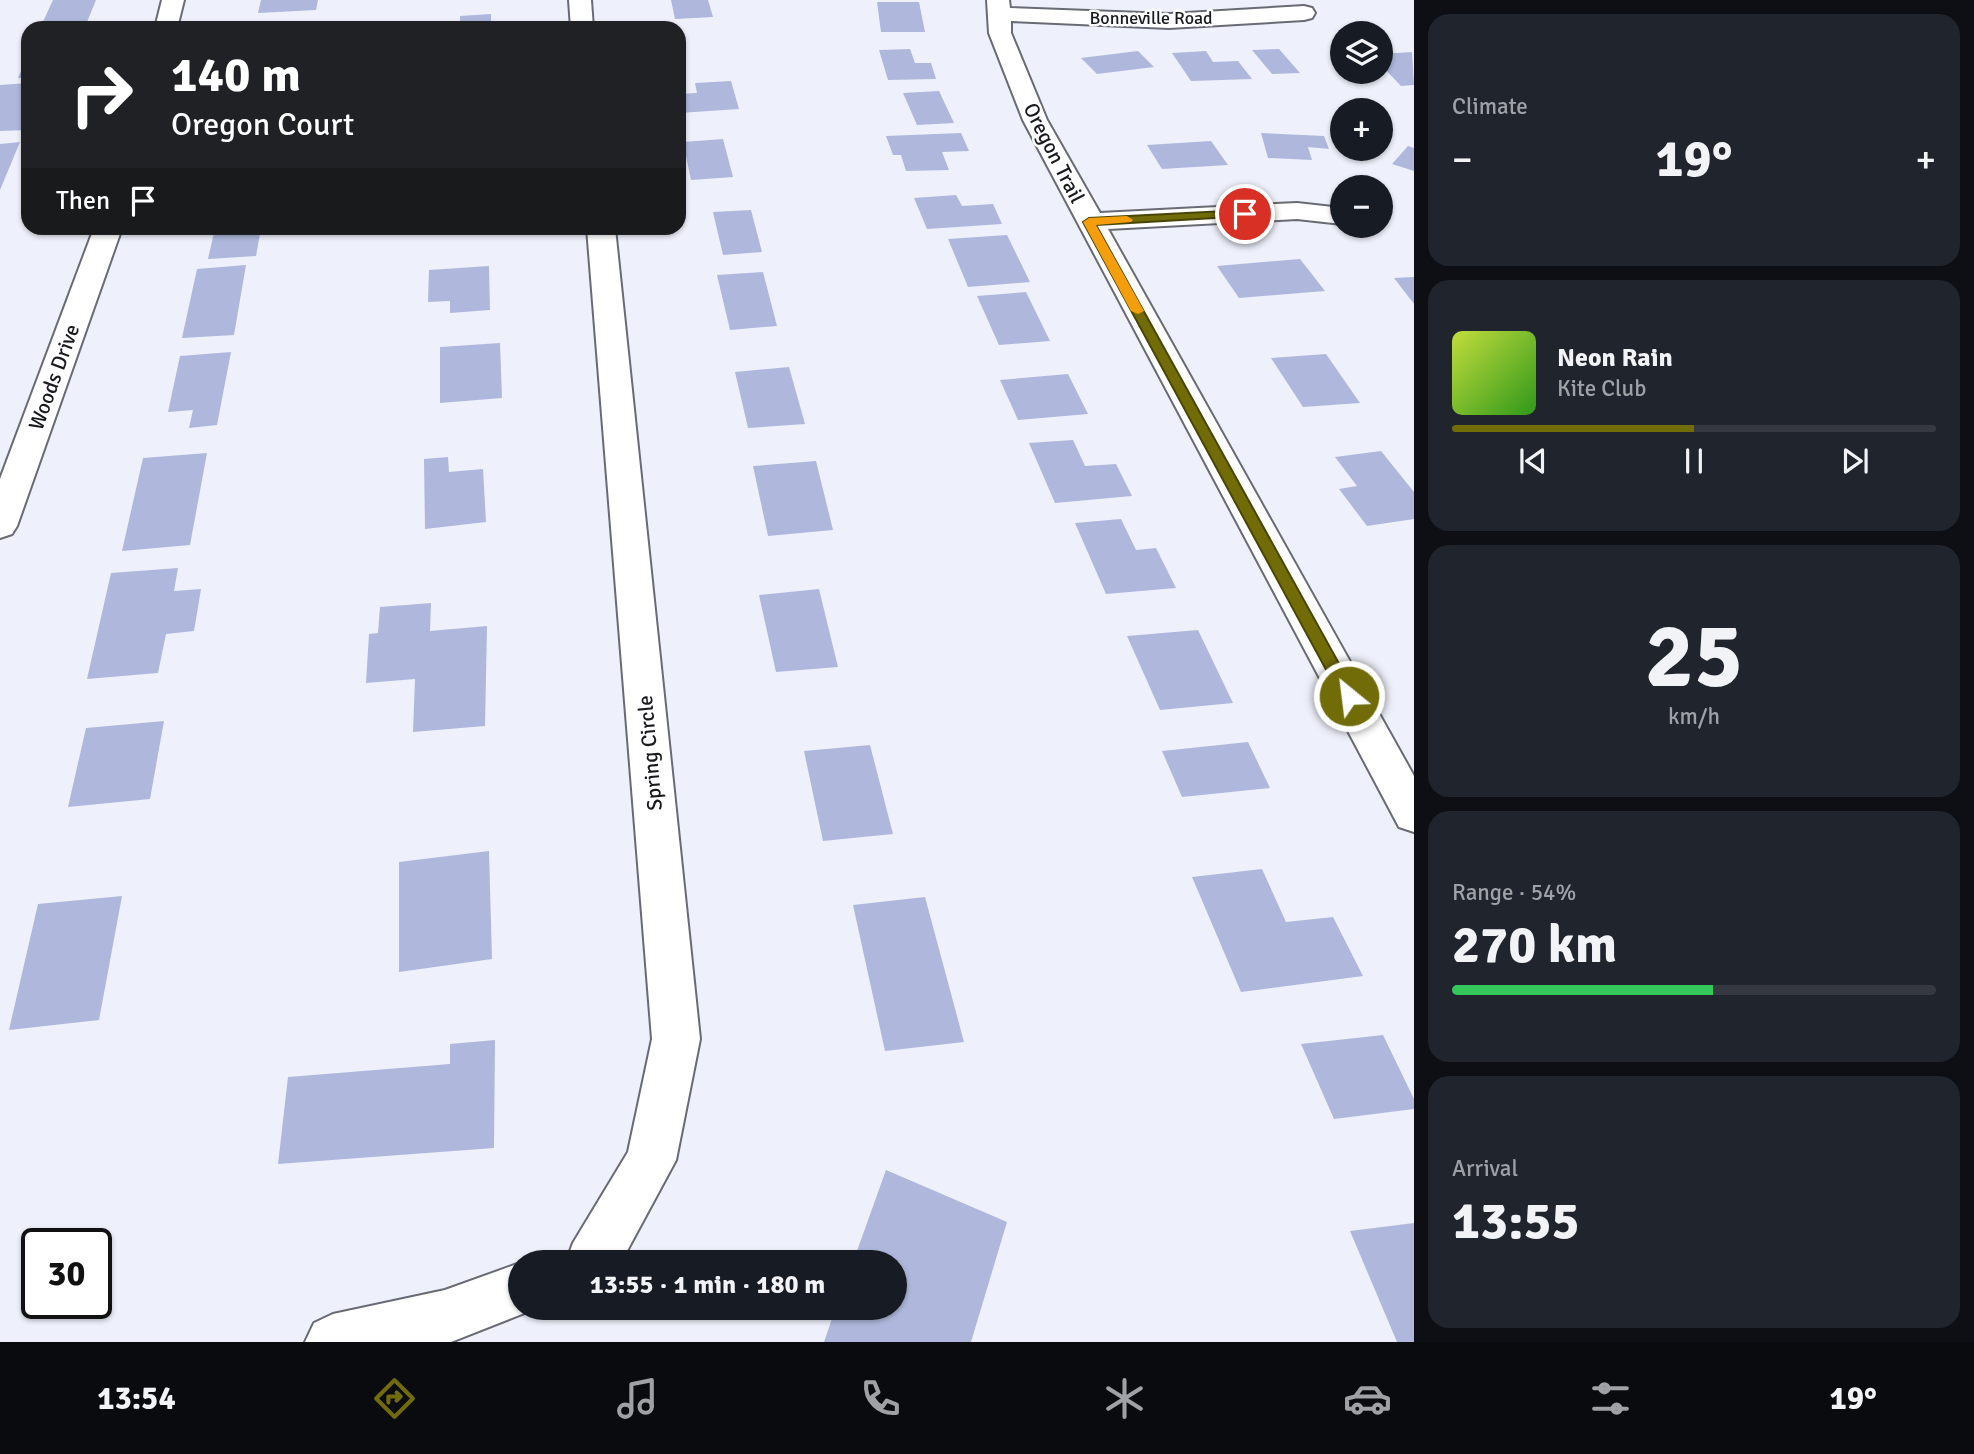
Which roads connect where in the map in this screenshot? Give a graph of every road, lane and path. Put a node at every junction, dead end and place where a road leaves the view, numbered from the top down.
1 (173, 0) edge
2 (580, 0) edge
3 (998, 7) edge
4 (1304, 13) dead end
5 (168, 21) edge
6 (582, 21) edge
7 (1330, 215) edge
8 (1089, 222) junction
9 (104, 235) edge
10 (602, 235) edge
11 (0, 526) edge
12 (1414, 815) edge
13 (599, 1250) edge
14 (508, 1294) edge
15 (333, 1342) edge

1 - 5 street
2 - 6 street
3 - 4 street, Bonneville Road
3 - 8 street, Oregon Trail
7 - 8 street
8 - 12 street, Oregon Trail
9 - 11 street, Woods Drive
10 - 13 street, Spring Circle
14 - 15 street

